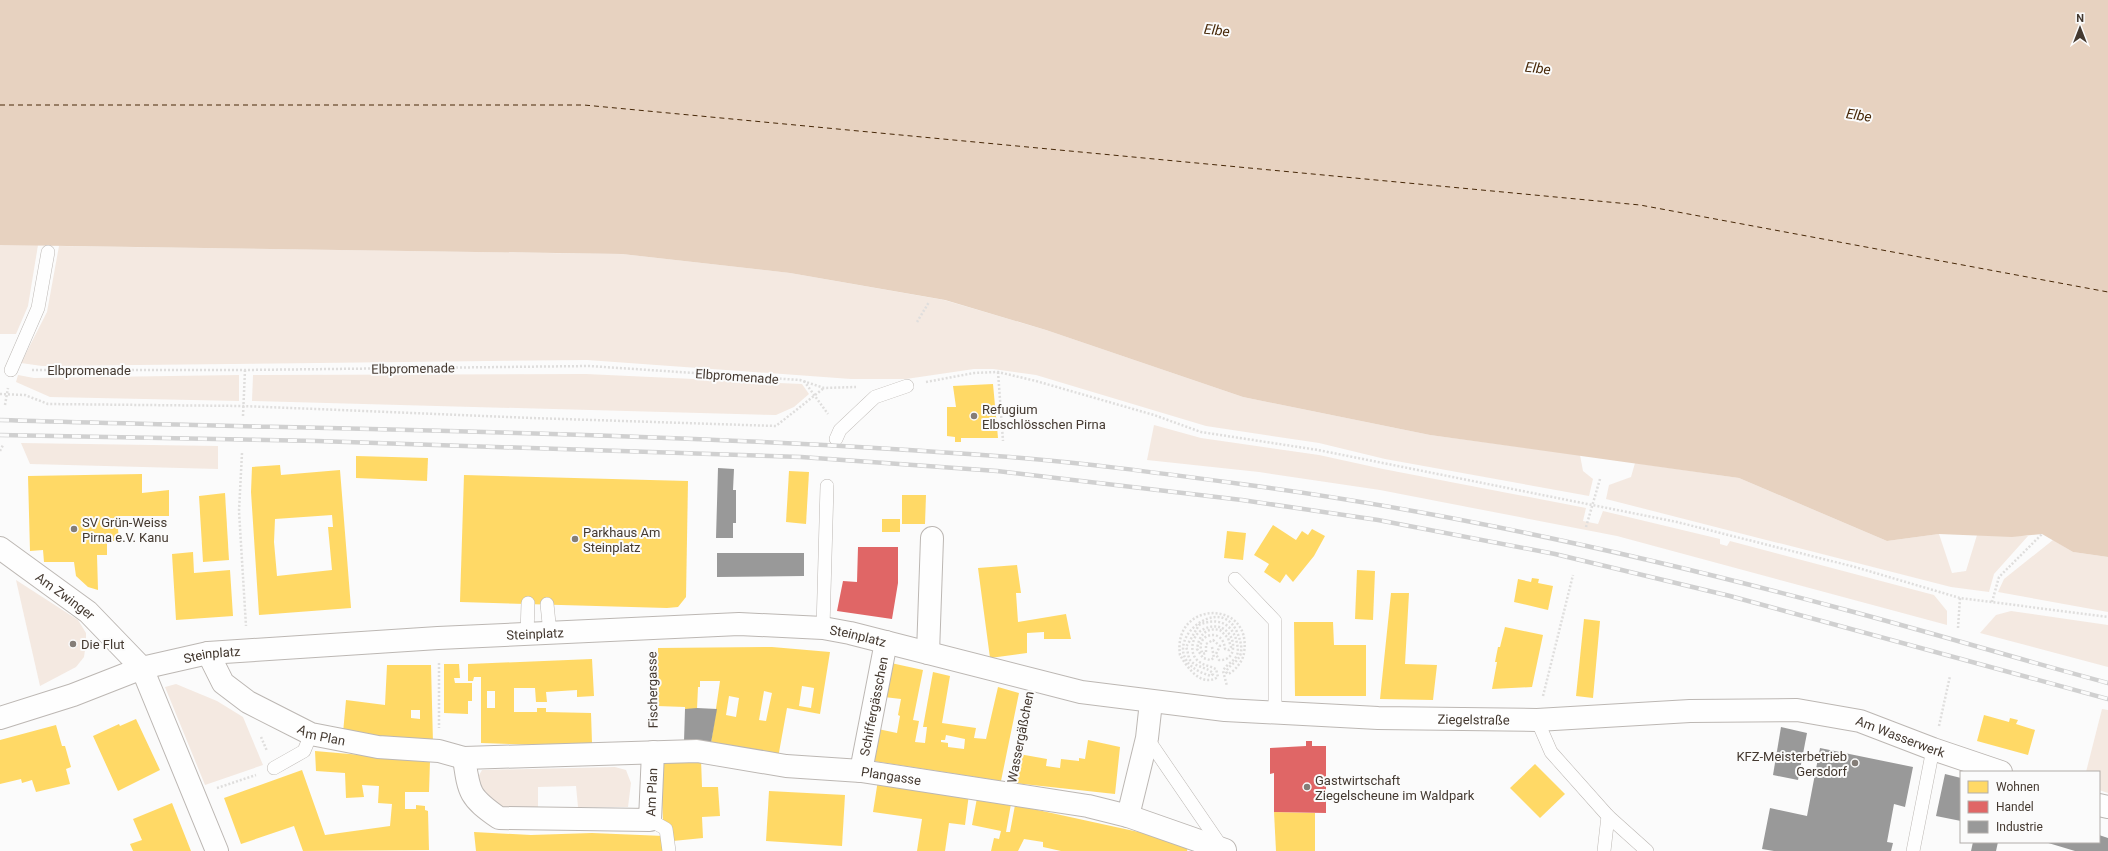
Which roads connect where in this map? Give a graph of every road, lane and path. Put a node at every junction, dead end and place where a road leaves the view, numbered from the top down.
1 (48, 252) dead end
2 (929, 302) dead end
3 (917, 322) dead end
4 (11, 370) joint
5 (245, 370) junction
6 (998, 372) junction
7 (804, 381) junction
8 (907, 386) joint
9 (0, 394) edge
10 (815, 396) junction
11 (244, 406) junction
12 (244, 416) dead end
13 (838, 434) joint
14 (1003, 441) dead end
15 (3, 445) dead end
16 (0, 451) edge
17 (242, 453) dead end
18 (1600, 479) dead end
19 (827, 486) dead end
20 (1594, 504) junction
21 (1586, 527) dead end
22 (2042, 534) dead end
23 (932, 538) dead end
24 (0, 548) edge
25 (1573, 575) dead end
26 (1235, 579) dead end
27 (1960, 598) junction
28 (1992, 602) junction
29 (528, 603) dead end
30 (547, 604) dead end
31 (2108, 617) edge
32 (651, 627) junction
33 (822, 628) junction
34 (1958, 628) dead end
35 (550, 633) junction
36 (527, 634) junction
37 (438, 638) junction
38 (886, 642) junction
39 (1212, 647) dead end
40 (248, 650) junction
41 (928, 653) junction
42 (208, 654) junction
43 (142, 668) junction
44 (1950, 676) dead end
45 (1031, 681) junction
46 (248, 702) junction
47 (1151, 702) junction
48 (1225, 710) junction
49 (1797, 710) joint
50 (1275, 714) junction
51 (0, 718) edge
52 (1537, 720) junction
53 (311, 734) junction
54 (1147, 738) junction
55 (1933, 749) junction
56 (439, 751) junction
57 (652, 752) junction
58 (464, 758) junction
59 (274, 768) junction
60 (861, 771) junction
61 (1998, 771) edge
62 (1009, 794) junction
63 (196, 796) junction
64 (1128, 816) junction
65 (1608, 816) junction
66 (650, 820) junction
67 (217, 851) edge
68 (669, 851) edge
69 (1225, 851) edge
70 (1604, 851) edge
71 (1647, 851) edge
72 (1913, 851) edge

1 - 4 lane
2 - 3 path
4 - 5 path, Elbpromenade
5 - 7 path, Elbpromenade
5 - 11 path
6 - 8 path
6 - 14 path
6 - 20 path
7 - 10 path
7 - 10 path, Elbpromenade
8 - 13 lane
9 - 11 path
10 - 11 path
10 - 13 path
11 - 12 path
15 - 16 path
17 - 40 path
18 - 20 path
19 - 33 lane
20 - 21 path
20 - 27 path
22 - 28 path
23 - 41 street
24 - 43 street, Am Zwinger
25 - 52 path
26 - 50 lane
27 - 28 path
27 - 34 path
28 - 31 path
29 - 36 lane
30 - 35 lane
32 - 33 street, Steinplatz
32 - 35 street, Steinplatz
32 - 57 path, Fischergasse
33 - 38 street, Steinplatz
35 - 36 street, Steinplatz
36 - 37 street, Steinplatz
37 - 40 street, Steinplatz
37 - 56 path
38 - 41 street, Steinplatz
38 - 60 street, Schiffergässchen
39 - 48 path
40 - 42 street, Steinplatz
41 - 45 street, Steinplatz
42 - 43 street, Steinplatz
42 - 46 street, Am Plan
43 - 51 street, Steinplatz
43 - 63 street
44 - 55 path
45 - 47 street, Steinplatz
45 - 62 path, Wassergäßchen
46 - 53 street, Am Plan
46 - 59 path
47 - 48 street, Ziegelstraße
47 - 54 street
48 - 50 street, Ziegelstraße
49 - 52 street, Ziegelstraße
49 - 55 street, Am Wasserwerk
50 - 52 street, Ziegelstraße
52 - 65 lane
53 - 56 street, Am Plan
53 - 59 lane
54 - 64 street
54 - 69 lane
55 - 61 street, Am Wasserwerk
55 - 72 lane
56 - 58 street, Am Plan
57 - 58 street, Am Plan
57 - 60 street, Plangasse
57 - 66 street, Am Plan
58 - 66 street, Am Plan
59 - 63 path
60 - 62 street, Plangasse
62 - 64 street, Plangasse
63 - 67 street
64 - 69 street, Plangasse
65 - 70 lane
65 - 71 lane
66 - 68 lane

